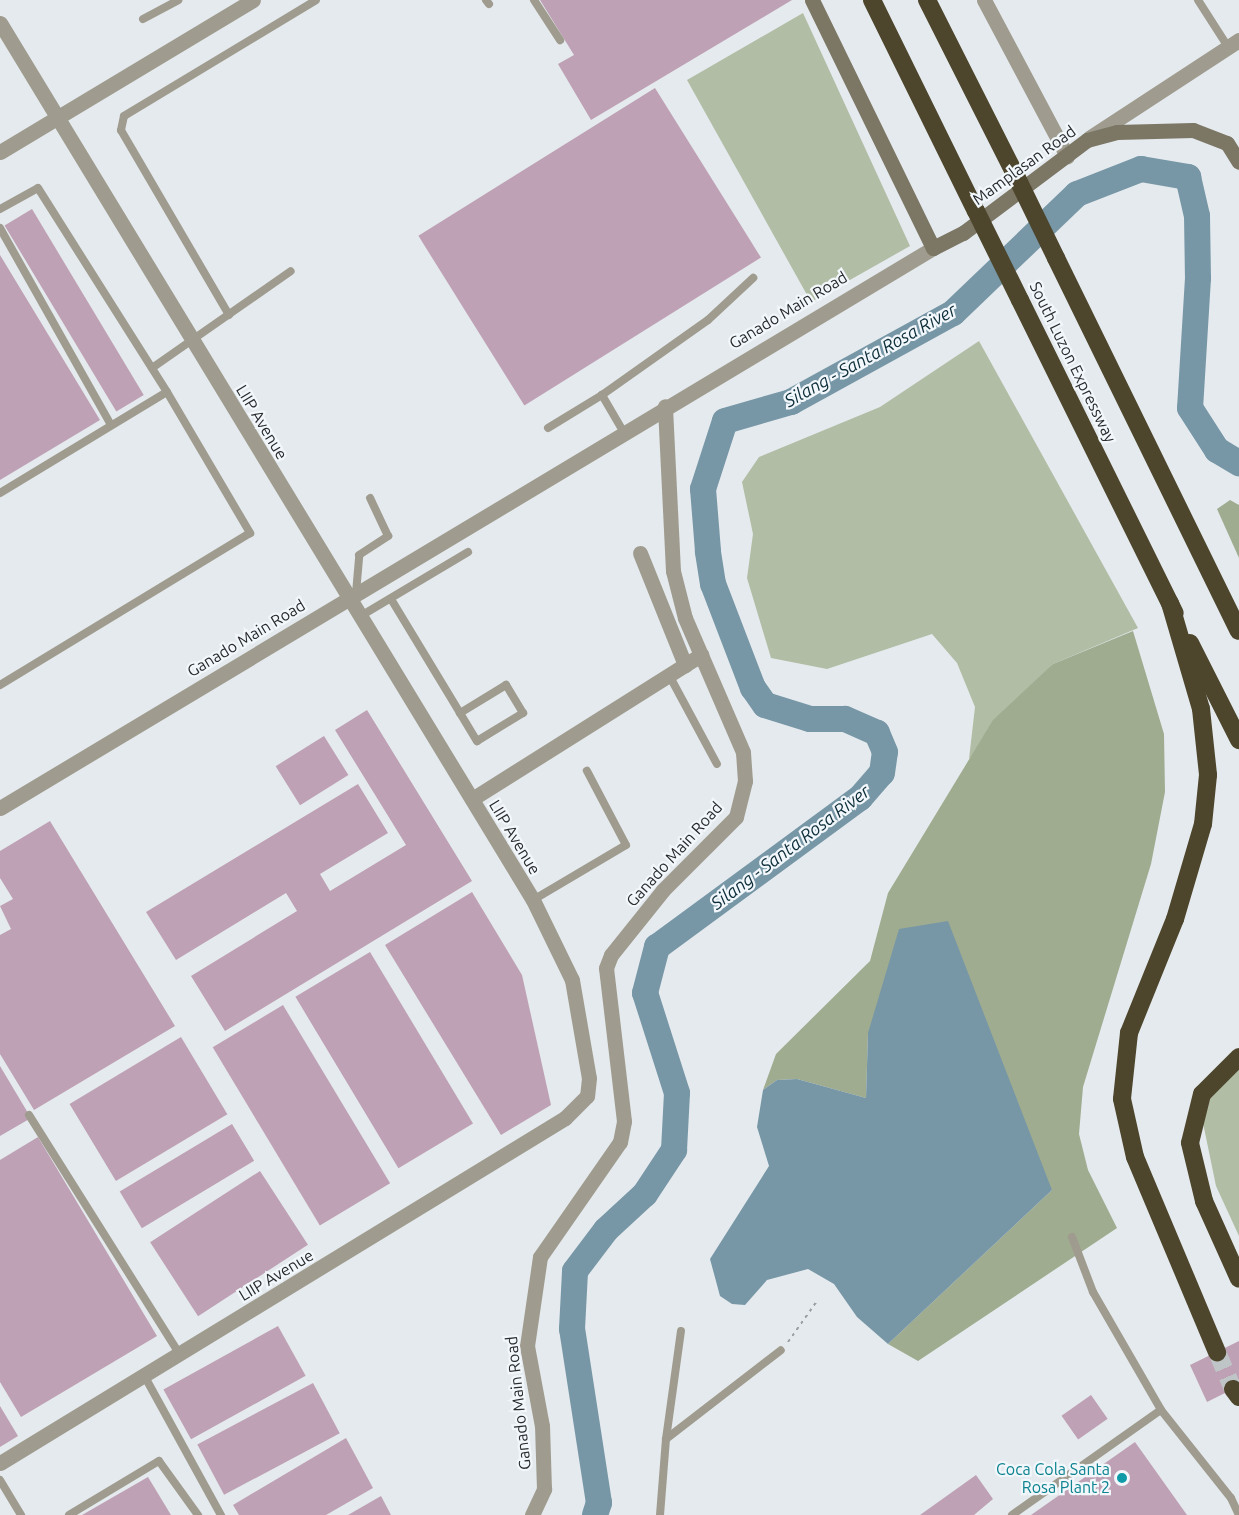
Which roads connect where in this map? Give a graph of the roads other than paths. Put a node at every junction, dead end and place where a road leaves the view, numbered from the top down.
1 (178, 0) edge
2 (253, 0) edge
3 (316, 0) edge
4 (534, 0) edge
5 (812, 0) edge
6 (872, 0) edge
7 (927, 0) edge
8 (984, 0) edge
9 (1198, 0) edge
10 (234, 5) edge
11 (143, 19) dead end
12 (0, 23) edge
13 (560, 40) dead end
14 (1233, 44) edge
15 (57, 118) junction
16 (1087, 140) junction
17 (0, 152) edge
18 (1067, 156) junction
19 (1239, 162) edge
20 (0, 209) edge
21 (0, 228) edge
22 (933, 248) junction
23 (291, 271) dead end
24 (753, 278) dead end
25 (229, 315) junction
26 (192, 340) junction
27 (152, 368) junction
28 (167, 392) junction
29 (602, 395) junction
30 (665, 406) junction
31 (111, 425) junction
32 (548, 428) dead end
33 (623, 431) junction
34 (0, 494) edge
35 (370, 498) dead end
36 (468, 552) dead end
37 (640, 553) dead end
38 (352, 595) junction
39 (391, 599) junction
40 (1170, 603) junction
41 (359, 617) junction
42 (1239, 631) edge
43 (701, 655) junction
44 (685, 666) junction
45 (669, 675) junction
46 (0, 685) edge
47 (460, 713) junction
48 (1239, 740) edge
49 (717, 764) dead end
50 (587, 771) dead end
51 (471, 799) junction
52 (0, 808) edge
53 (533, 900) junction
54 (1239, 1057) edge
55 (29, 1114) dead end
56 (1072, 1237) dead end
57 (1239, 1279) edge
58 (681, 1331) dead end
59 (781, 1350) road end
60 (1217, 1352) tunnel mouth
61 (180, 1355) junction
62 (145, 1377) junction
63 (1161, 1410) junction
64 (666, 1439) junction
65 (0, 1463) edge
66 (0, 1480) edge
67 (21, 1515) edge
68 (69, 1515) edge
69 (198, 1515) edge
70 (221, 1515) edge
71 (532, 1515) edge
72 (660, 1515) edge
73 (1012, 1515) edge
74 (1239, 1515) edge

1 - 11 lane
2 - 10 street
3 - 25 lane
4 - 13 lane
5 - 22 street
6 - 40 highway, South Luzon Expressway, bridge
7 - 42 highway, South Luzon Expressway, bridge
8 - 18 street
9 - 14 lane
10 - 15 street
12 - 15 street, LIIP Avenue
14 - 16 street
15 - 17 street
15 - 26 street, LIIP Avenue
16 - 18 street, Mamplasan Road
16 - 19 street, Mamplasan Road
18 - 22 street, Mamplasan Road
20 - 27 lane
21 - 31 lane
22 - 30 street, Ganado Main Road
23 - 25 lane
24 - 29 lane
25 - 26 lane
26 - 27 lane
26 - 38 street, LIIP Avenue
27 - 28 lane
28 - 31 lane
28 - 46 lane
29 - 32 lane
29 - 33 lane
30 - 33 street, Ganado Main Road
30 - 43 street, Ganado Main Road
31 - 34 lane
33 - 38 street, Ganado Main Road
35 - 38 lane
36 - 39 lane
37 - 44 street
38 - 41 street, LIIP Avenue
38 - 52 street, Ganado Main Road
39 - 41 lane
39 - 47 lane
40 - 48 highway, South Luzon Expressway
40 - 60 highway
41 - 51 street, LIIP Avenue
43 - 44 street
43 - 71 street, Ganado Main Road
44 - 45 street
45 - 49 lane
45 - 51 street
47 - 47 lane
50 - 53 lane
51 - 53 street, LIIP Avenue
53 - 61 street, LIIP Avenue
54 - 57 highway
55 - 61 lane
56 - 63 lane
58 - 64 lane
59 - 64 lane
61 - 62 street, LIIP Avenue
62 - 65 street, LIIP Avenue
62 - 70 lane
63 - 73 lane
63 - 74 lane
64 - 72 lane
66 - 67 lane
68 - 69 lane

